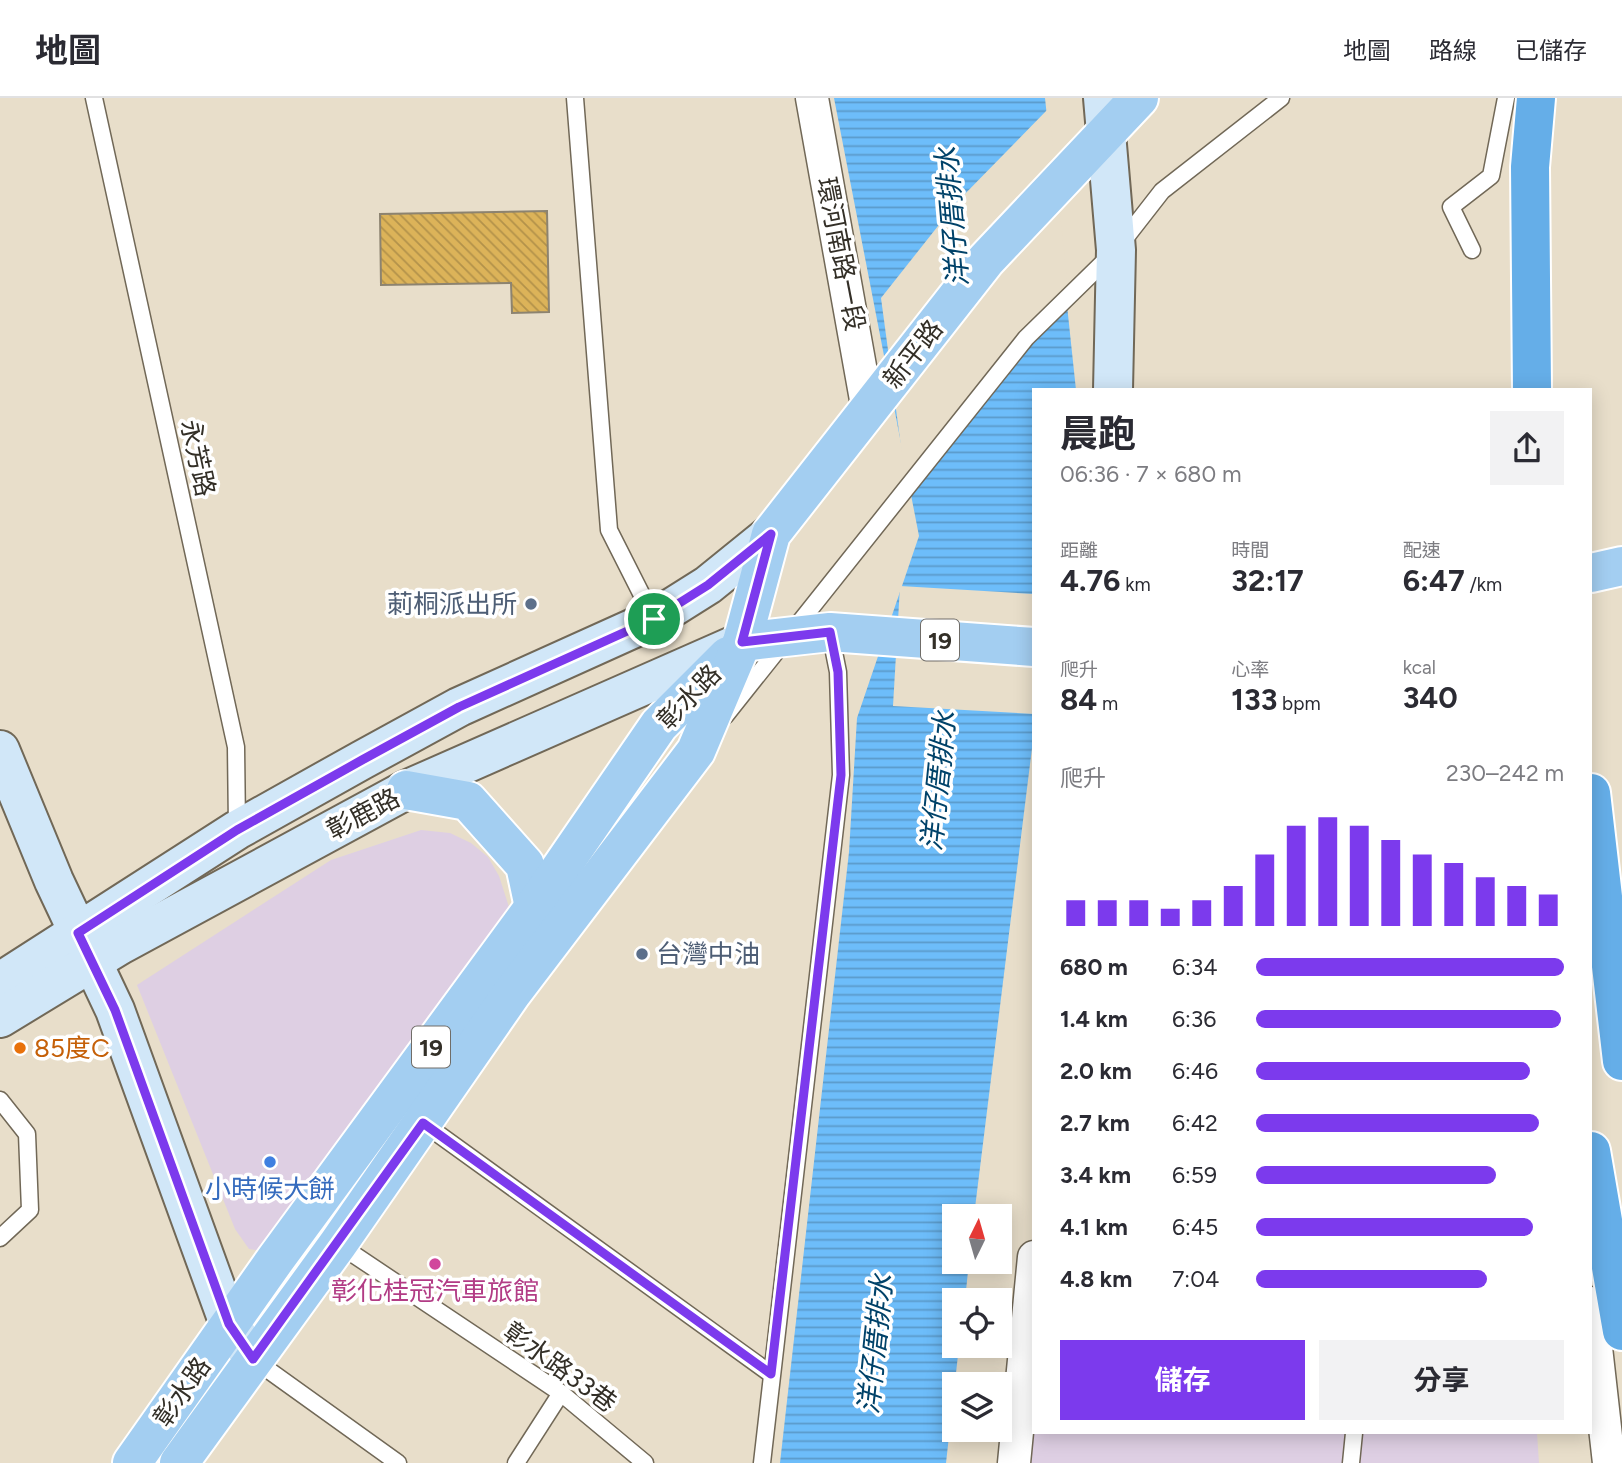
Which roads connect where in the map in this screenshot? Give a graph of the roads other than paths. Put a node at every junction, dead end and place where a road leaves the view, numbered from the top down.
1 (94, 98) edge
2 (575, 98) edge
3 (812, 98) edge
4 (1281, 98) edge
5 (1506, 98) edge
6 (1536, 98) edge
7 (1123, 105) edge
8 (1116, 250) junction
9 (1472, 250) dead end
10 (1113, 388) edge
11 (1532, 388) edge
12 (868, 411) junction
13 (771, 534) junction
14 (1622, 566) edge
15 (1592, 573) edge
16 (654, 619) junction
17 (838, 633) junction
18 (790, 637) junction
19 (742, 642) junction
20 (1032, 647) edge
21 (0, 750) edge
22 (696, 751) junction
23 (406, 790) junction
24 (1592, 802) edge
25 (237, 830) junction
26 (534, 907) junction
27 (85, 948) junction
28 (0, 982) edge
29 (0, 1018) edge
30 (1622, 1061) edge
31 (0, 1100) edge
32 (423, 1123) junction
33 (1592, 1157) edge
34 (0, 1238) edge
35 (338, 1244) junction
36 (1032, 1278) edge
37 (1592, 1312) edge
38 (229, 1324) junction
39 (1622, 1331) edge
40 (253, 1359) junction
41 (771, 1374) junction
42 (561, 1393) junction
43 (1354, 1434) edge
44 (132, 1463) edge
45 (179, 1463) edge
46 (398, 1463) edge
47 (516, 1463) edge
48 (645, 1463) edge
49 (762, 1463) edge
50 (1014, 1463) edge
51 (1351, 1463) edge
52 (1609, 1463) edge

1 - 25 lane, 永芳路
2 - 16 lane
3 - 12 street, 環河南路一段
4 - 8 lane
5 - 9 lane
6 - 11 highway
7 - 8 main road
7 - 12 main road, 新平路 / 19
8 - 10 main road
8 - 18 lane
12 - 13 main road, 新平路 / 19
13 - 16 main road, 彰鹿路
13 - 19 main road, 新平路 / 19
14 - 15 main road
16 - 25 main road, 彰鹿路
17 - 18 main road, 19
17 - 20 main road, 19
17 - 41 lane
18 - 19 main road, 19
18 - 22 lane
19 - 22 main road, 彰水路 / 19
19 - 23 main road, 彰鹿路
19 - 26 main road, 彰水路 / 19
21 - 27 main road
22 - 32 main road, 彰水路 / 19
23 - 26 main road
23 - 27 main road, 彰鹿路
24 - 30 highway
25 - 27 main road, 彰鹿路
26 - 38 main road, 彰水路 / 19
27 - 28 main road, 彰鹿路
27 - 29 main road, 彰鹿路
27 - 38 main road
31 - 34 lane
32 - 35 main road, 彰水路 / 19
32 - 41 lane
33 - 39 highway
35 - 40 main road, 彰水路 / 19
35 - 42 lane, 彰水路33巷
36 - 50 street
37 - 52 street
38 - 40 main road
38 - 44 main road, 彰水路 / 19
40 - 45 main road, 彰水路 / 19
40 - 46 lane
41 - 49 lane
42 - 47 lane
42 - 48 lane, 彰水路33巷
43 - 51 lane

